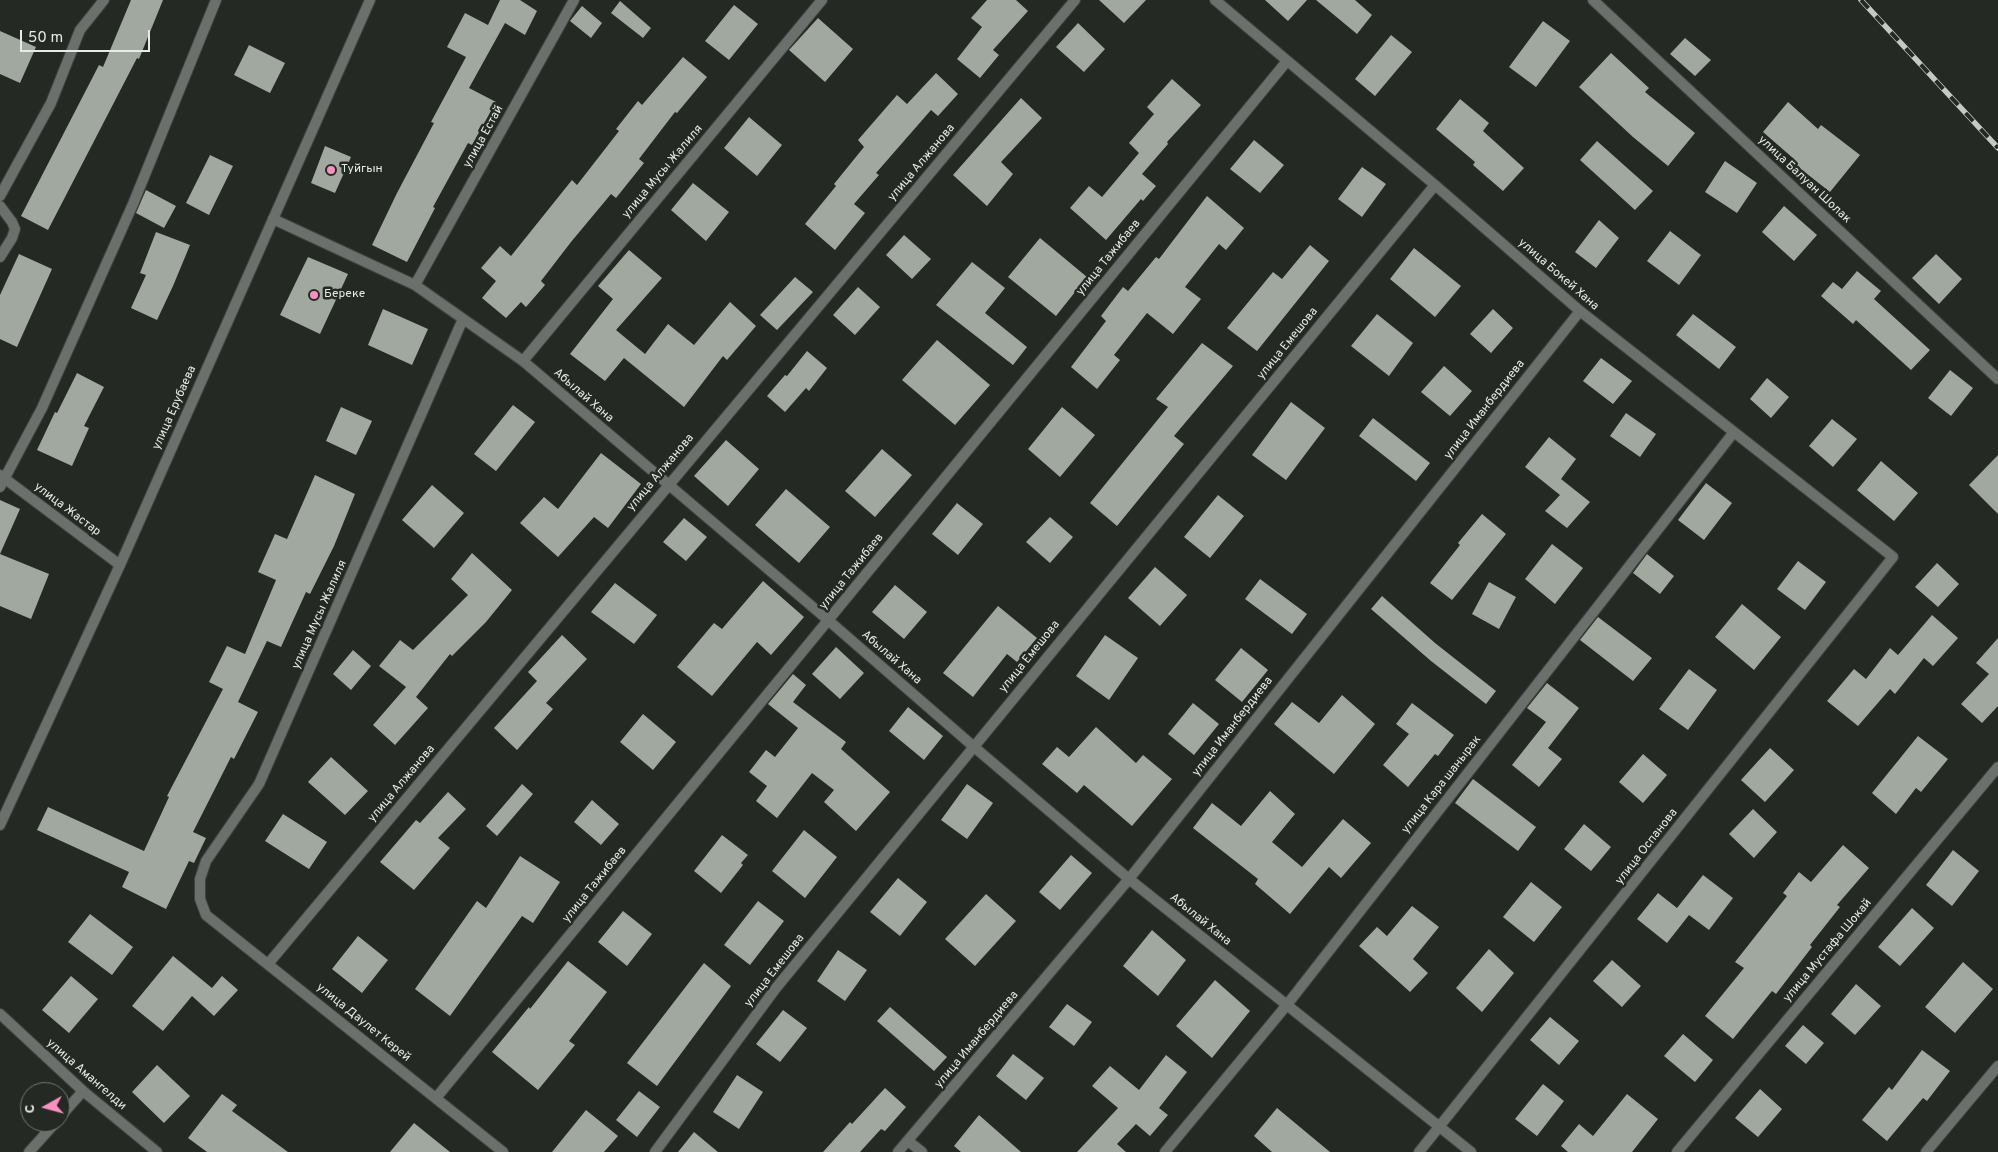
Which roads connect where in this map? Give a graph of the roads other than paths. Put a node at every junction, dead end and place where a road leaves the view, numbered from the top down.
1 (104, 0) edge
2 (216, 0) edge
3 (370, 0) edge
4 (574, 0) edge
5 (822, 0) edge
6 (1075, 0) edge
7 (1215, 0) edge
8 (1593, 0) edge
9 (1287, 61) junction
10 (1435, 185) junction
11 (0, 196) edge
12 (0, 206) edge
13 (273, 219) junction
14 (0, 257) edge
15 (415, 286) junction
16 (1580, 311) junction
17 (463, 318) junction
18 (523, 361) junction
19 (1998, 379) edge
20 (1734, 432) junction
21 (1, 480) edge
22 (668, 485) junction
23 (1893, 557) joint
24 (120, 565) junction
25 (828, 620) junction
26 (972, 746) junction
27 (1998, 767) edge
28 (0, 825) edge
29 (1129, 879) junction
30 (206, 915) joint
31 (268, 964) junction
32 (1286, 1006) junction
33 (0, 1014) edge
34 (1998, 1066) edge
35 (83, 1091) junction
36 (436, 1098) junction
37 (70, 1106) edge
38 (1440, 1127) junction
39 (47, 1132) edge
40 (908, 1141) junction
41 (29, 1152) edge
42 (158, 1152) edge
43 (503, 1152) edge
44 (655, 1152) edge
45 (898, 1152) edge
46 (922, 1152) edge
47 (1166, 1152) edge
48 (1419, 1152) edge
49 (1471, 1152) edge
50 (1676, 1152) edge
51 (1926, 1152) edge

1 - 11 street
2 - 21 street
3 - 13 street, улица Ерубаева
4 - 15 street, улица Естай
5 - 18 street, улица Мусы Жалиля
6 - 22 street, улица Алжанова
7 - 9 street, улица Бокей Хана
8 - 19 street, улица Балуан Шолак
9 - 10 street, улица Бокей Хана
9 - 25 street, улица Тажибаев
10 - 16 street, улица Бокей Хана
10 - 26 street, улица Емешова
12 - 14 street
13 - 15 street, Абылай Хана
13 - 24 street, улица Ерубаева
15 - 17 street, Абылай Хана
16 - 20 street, улица Бокей Хана
16 - 29 street, улица Иманбердиева
17 - 18 street, Абылай Хана
17 - 30 street, улица Мусы Жалиля
18 - 22 street, Абылай Хана
20 - 23 street, улица Бокей Хана
20 - 32 street, улица Кара шанырак
21 - 24 street, улица Жастар
22 - 25 street, Абылай Хана
22 - 31 street, улица Алжанова
23 - 38 street, улица Оспанова
24 - 28 street, улица Ерубаева
25 - 26 street, Абылай Хана
25 - 36 street, улица Тажибаев
26 - 29 street, Абылай Хана
26 - 44 street, улица Емешова
27 - 50 street, улица Мустафа Шокай
29 - 32 street, Абылай Хана
29 - 40 street, улица Иманбердиева
30 - 31 street, улица Даулет Керей
31 - 36 street, улица Даулет Керей
32 - 38 street, Абылай Хана
32 - 47 street, улица Кара шанырак
33 - 35 street, улица Амангелди
34 - 51 street
35 - 37 street
35 - 42 street, улица Амангелди
36 - 43 street, улица Даулет Керей
38 - 48 street, улица Оспанова
38 - 49 street, Абылай Хана
39 - 41 street
40 - 45 street, улица Иманбердиева
40 - 46 street

